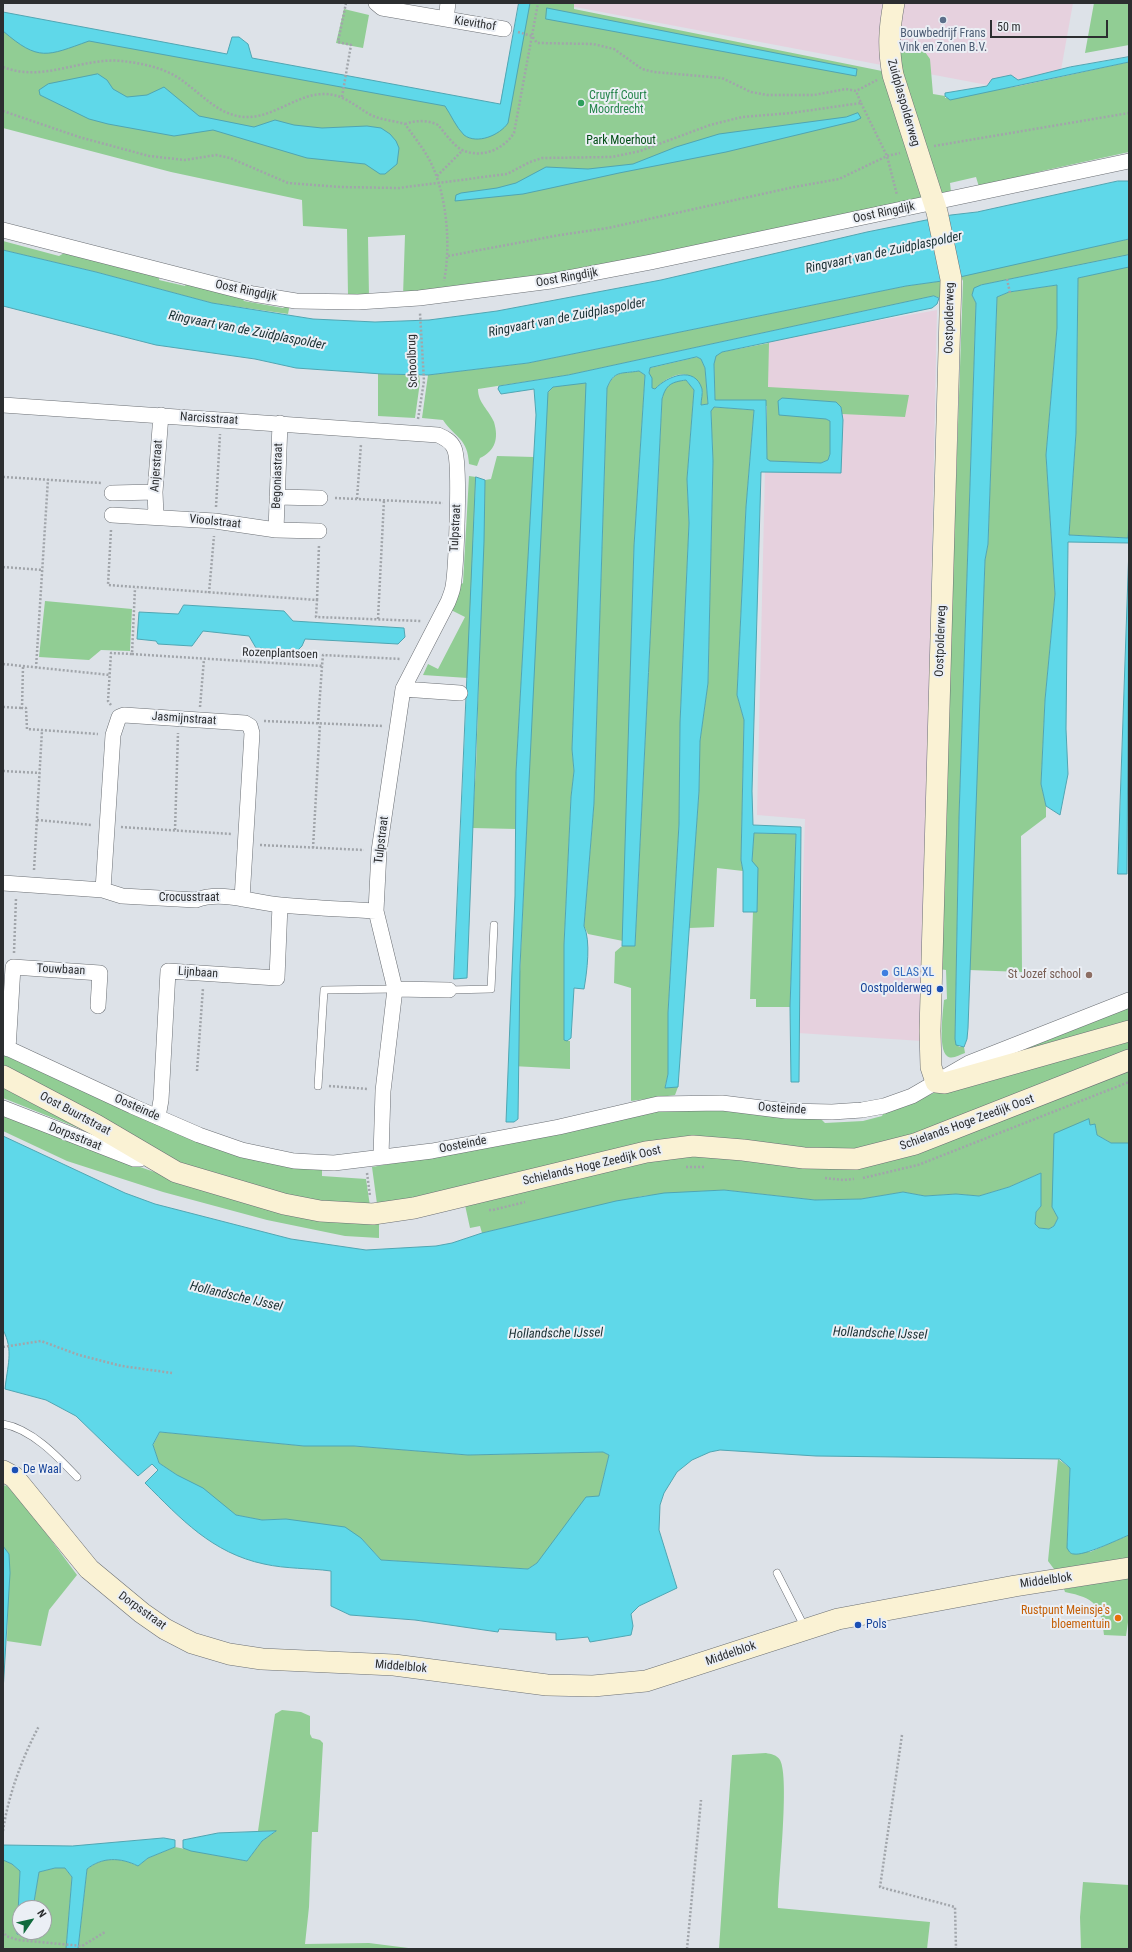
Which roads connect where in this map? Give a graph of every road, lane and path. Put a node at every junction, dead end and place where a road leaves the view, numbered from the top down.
1 (346, 3) edge
2 (448, 3) edge
3 (538, 3) edge
4 (894, 3) edge
5 (379, 6) edge
6 (446, 19) junction
7 (504, 29) dead end
8 (531, 35) junction
9 (3, 67) edge
10 (893, 76) junction
11 (856, 91) junction
12 (342, 97) junction
13 (861, 103) junction
14 (3, 111) edge
15 (1129, 113) edge
16 (405, 124) junction
17 (462, 150) junction
18 (916, 150) junction
19 (887, 156) junction
20 (1129, 161) edge
21 (437, 176) junction
22 (440, 184) junction
23 (935, 207) junction
24 (901, 209) junction
25 (3, 230) edge
26 (448, 256) junction
27 (1007, 278) dead end
28 (1010, 294) dead end
29 (443, 295) junction
30 (420, 312) dead end
31 (3, 405) edge
32 (161, 415) junction
33 (280, 423) junction
34 (362, 430) junction
35 (415, 434) junction
36 (3, 477) edge
37 (48, 479) junction
38 (155, 492) junction
39 (112, 493) joint
40 (277, 496) junction
41 (320, 498) joint
42 (357, 498) junction
43 (384, 500) junction
44 (458, 504) junction
45 (112, 515) joint
46 (156, 516) junction
47 (276, 530) junction
48 (319, 531) joint
49 (3, 567) edge
50 (42, 570) junction
51 (135, 588) junction
52 (317, 600) junction
53 (378, 619) junction
54 (438, 622) junction
55 (132, 654) junction
56 (204, 659) junction
57 (418, 660) junction
58 (3, 664) edge
59 (322, 666) junction
60 (23, 667) junction
61 (36, 668) junction
62 (110, 674) junction
63 (403, 690) junction
64 (460, 692) dead end
65 (3, 707) edge
66 (22, 708) junction
67 (119, 718) junction
68 (178, 718) junction
69 (199, 720) junction
70 (319, 724) junction
71 (250, 726) junction
72 (397, 726) junction
73 (42, 730) junction
74 (113, 735) junction
75 (3, 772) edge
76 (40, 774) junction
77 (37, 820) junction
78 (108, 826) junction
79 (175, 830) junction
80 (246, 839) junction
81 (314, 848) junction
82 (379, 851) junction
83 (10, 883) edge
84 (33, 885) junction
85 (103, 890) junction
86 (242, 899) junction
87 (280, 905) junction
88 (376, 911) junction
89 (494, 925) dead end
90 (13, 968) junction
91 (204, 973) junction
92 (395, 989) junction
93 (449, 990) joint
94 (1129, 1000) edge
95 (98, 1006) dead end
96 (1129, 1030) edge
97 (5, 1048) edge
98 (1129, 1060) edge
99 (197, 1071) dead end
100 (3, 1076) edge
101 (936, 1082) junction
102 (318, 1086) joint
103 (383, 1091) junction
104 (3, 1108) edge
105 (158, 1117) junction
106 (146, 1153) junction
107 (381, 1156) junction
108 (3, 1348) edge
109 (172, 1373) dead end
110 (3, 1424) edge
111 (3, 1471) edge
112 (77, 1477) dead end
113 (1129, 1568) edge
114 (777, 1573) dead end
115 (805, 1628) junction
116 (329, 1664) joint
117 (40, 1726) dead end
118 (902, 1735) dead end
119 (701, 1800) dead end
120 (4, 1812) edge
121 (3, 1831) edge
122 (3, 1930) edge
123 (105, 1932) dead end
124 (687, 1949) edge
125 (956, 1949) edge

1 - 12 path
2 - 6 street, Kievithof
3 - 8 path
4 - 10 street, Zuidplaspolderweg
5 - 6 street, Kievithof
6 - 7 street, Kievithof
8 - 11 path
8 - 17 path
9 - 12 path
10 - 11 path
10 - 18 street, Zuidplaspolderweg
11 - 13 path
12 - 16 path
13 - 19 path
13 - 22 path
14 - 22 path
15 - 18 path
16 - 17 path
16 - 21 path
17 - 21 path
18 - 19 path
18 - 23 street, Zuidplaspolderweg
19 - 24 path
19 - 26 path
20 - 23 street, Oost Ringdijk
21 - 22 path
22 - 26 path
23 - 24 street, Oost Ringdijk
23 - 101 street, Oostpolderweg
24 - 29 street, Oost Ringdijk
25 - 29 street, Oost Ringdijk
26 - 29 path
27 - 28 path
30 - 35 path, Schoolbrug
31 - 32 street, Narcisstraat
32 - 33 street, Narcisstraat
32 - 38 street, Anjerstraat
33 - 34 street, Narcisstraat
33 - 40 street, Begoniastraat
34 - 35 street, Narcisstraat
34 - 42 path
35 - 44 street, Tulpstraat
36 - 37 path
37 - 39 path
37 - 50 path
38 - 39 street
38 - 46 street, Anjerstraat
40 - 41 street
40 - 47 street, Begoniastraat
41 - 42 path
42 - 43 path
43 - 44 path
43 - 53 path
44 - 54 street, Tulpstraat
45 - 46 street, Vioolstraat
45 - 51 path
46 - 47 street, Vioolstraat
47 - 48 street, Vioolstraat
48 - 52 path
49 - 50 path
50 - 61 path
51 - 52 path
51 - 55 path
52 - 53 path
53 - 54 path
54 - 57 street, Tulpstraat
55 - 56 path, Rozenplantsoen
55 - 62 path, Rozenplantsoen
56 - 59 path, Rozenplantsoen
56 - 69 path
57 - 59 path, Rozenplantsoen
57 - 63 street, Tulpstraat
58 - 60 path
59 - 70 path
60 - 61 path
60 - 66 path
61 - 62 path
62 - 67 path
63 - 64 street
63 - 72 street, Tulpstraat
65 - 66 path
66 - 73 path
67 - 68 street, Jasmijnstraat
67 - 74 street
68 - 69 street, Jasmijnstraat
68 - 79 path
69 - 71 street, Jasmijnstraat
70 - 71 path
70 - 72 path
70 - 81 path
71 - 80 street
72 - 82 street, Tulpstraat
73 - 74 path
73 - 76 path
74 - 78 street
75 - 76 path
76 - 77 path
77 - 78 path
77 - 84 path
78 - 79 path
78 - 85 street
79 - 80 path
80 - 81 path
80 - 86 street
81 - 82 path
82 - 88 street, Tulpstraat
83 - 84 street, Crocusstraat
83 - 90 path
84 - 85 street, Crocusstraat
85 - 86 street, Crocusstraat
86 - 87 street, Crocusstraat
87 - 88 street, Crocusstraat
87 - 91 street, Lijnbaan
88 - 92 street, Tulpstraat
89 - 93 lane
90 - 95 street, Touwbaan
90 - 97 street
91 - 99 path
91 - 105 street, Lijnbaan
92 - 93 street
92 - 102 lane
92 - 103 street, Tulpstraat
94 - 101 street, Oosteinde
96 - 101 street, Oosteinde
97 - 105 street, Oosteinde
98 - 106 street, Schielands Hoge Zeedijk Oost
100 - 106 street, Oost Buurtstraat
101 - 107 street, Oosteinde
102 - 103 path
103 - 107 street, Tulpstraat
104 - 106 street, Dorpsstraat
105 - 107 street, Oosteinde
108 - 109 path
110 - 112 lane
111 - 116 street, Dorpsstraat
113 - 115 street, Middelblok
114 - 115 lane
115 - 116 street, Middelblok
117 - 120 path
118 - 125 path
119 - 124 path
120 - 121 path
122 - 123 path

